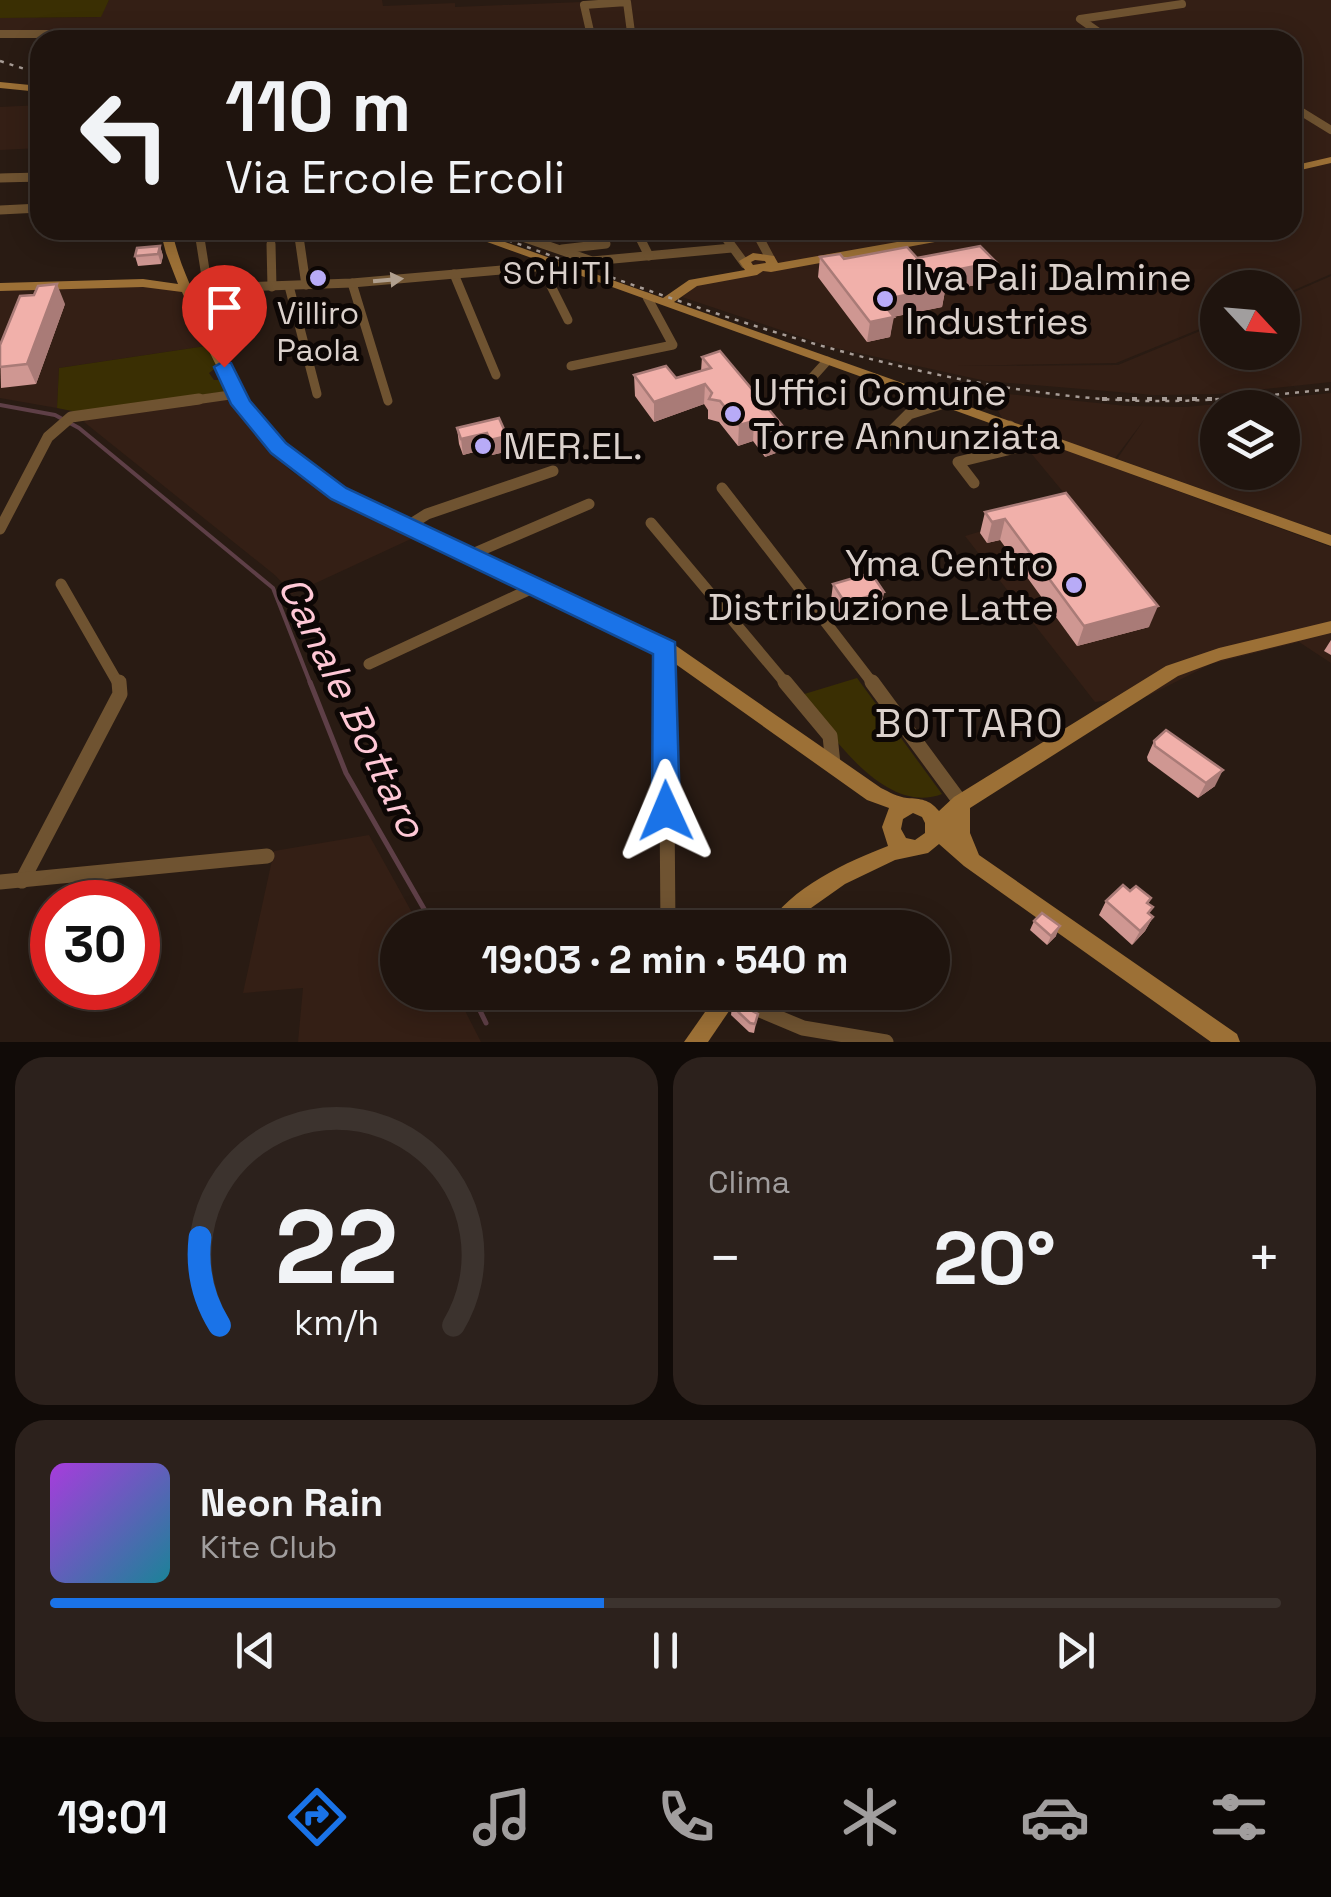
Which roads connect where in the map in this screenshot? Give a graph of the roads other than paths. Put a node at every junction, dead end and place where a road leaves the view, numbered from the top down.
1 (584, 0) edge
2 (598, 0) edge
3 (1182, 4) dead end
4 (590, 30) edge
5 (630, 30) edge
6 (1096, 30) edge
7 (0, 34) edge
8 (30, 34) edge
9 (0, 85) edge
10 (30, 88) edge
11 (1302, 112) edge
12 (1331, 130) edge
13 (1331, 160) edge
14 (1302, 166) edge
15 (30, 176) edge
16 (0, 178) edge
17 (30, 208) edge
18 (0, 210) edge
19 (169, 240) edge
20 (200, 240) edge
21 (299, 240) edge
22 (496, 240) edge
23 (528, 240) edge
24 (604, 240) edge
25 (641, 240) edge
26 (727, 240) edge
27 (760, 240) edge
28 (929, 240) edge
29 (271, 244) dead end
30 (606, 244) junction
31 (732, 248) junction
32 (649, 256) junction
33 (558, 257) junction
34 (612, 260) junction
35 (772, 262) junction
36 (542, 268) junction
37 (747, 269) junction
38 (454, 274) junction
39 (352, 283) junction
40 (306, 285) junction
41 (272, 286) junction
42 (289, 286) junction
43 (0, 287) edge
44 (186, 289) junction
45 (208, 289) junction
46 (648, 297) junction
47 (664, 303) junction
48 (568, 320) dead end
49 (828, 361) junction
50 (572, 366) dead end
51 (496, 376) dead end
52 (236, 394) junction
53 (316, 394) dead end
54 (388, 400) dead end
55 (791, 401) dead end
56 (944, 403) junction
57 (1010, 426) junction
58 (57, 428) joint
59 (892, 440) dead end
60 (553, 471) dead end
61 (974, 483) dead end
62 (722, 488) dead end
63 (588, 504) dead end
64 (651, 523) dead end
65 (408, 526) junction
66 (0, 529) edge
67 (1331, 541) edge
68 (470, 555) junction
69 (61, 584) dead end
70 (537, 586) junction
71 (1331, 627) edge
72 (666, 648) junction
73 (369, 664) dead end
74 (833, 764) junction
75 (874, 794) junction
76 (957, 806) junction
77 (914, 808) junction
78 (891, 828) junction
79 (927, 838) junction
80 (881, 855) junction
81 (267, 856) dead end
82 (971, 860) junction
83 (22, 881) junction
84 (0, 882) edge
85 (668, 910) edge
86 (795, 910) edge
87 (718, 1010) edge
88 (757, 1010) edge
89 (694, 1042) edge
90 (886, 1042) edge
91 (1229, 1042) edge

1 - 2 street
3 - 6 street
4 - 5 street
7 - 8 street
9 - 10 street
11 - 12 street
13 - 14 street
15 - 16 street
17 - 18 street
19 - 44 street
20 - 45 street
21 - 40 street
22 - 33 street
23 - 33 street
24 - 30 street
25 - 32 street
26 - 31 street
27 - 35 street
28 - 35 street
29 - 41 street
30 - 33 street
30 - 34 street
31 - 32 street
31 - 37 street
32 - 34 street
33 - 34 street
33 - 36 street
33 - 46 street
35 - 37 street
36 - 38 street
36 - 48 street
37 - 47 street
39 -> 38 street
38 - 51 street
39 - 40 street
39 - 54 street
40 - 42 street
41 - 42 street
41 - 45 street
42 - 53 street
43 - 44 street
44 - 45 street
44 - 52 street
46 - 47 street
46 - 50 street
47 - 49 street
49 - 55 street
49 - 56 street
52 - 58 street
52 - 65 street
56 - 57 street
56 - 59 street
57 - 61 street
57 - 67 street
58 - 66 street
60 - 65 street
62 - 76 street
63 - 68 street
64 - 74 street
65 - 68 street
68 - 70 street
69 - 83 street
70 - 72 street
70 - 73 street
71 - 76 street
72 - 74 street
72 - 85 street
74 - 75 street
75 - 77 street
75 - 78 street
76 - 77 street
76 - 79 street
76 - 82 street
77 - 78 street
77 - 79 street
78 - 79 street
78 - 80 street
79 - 80 street
79 - 82 street
80 - 86 street
81 - 83 street
82 - 91 street
83 - 84 street
87 - 89 street
88 - 90 street

